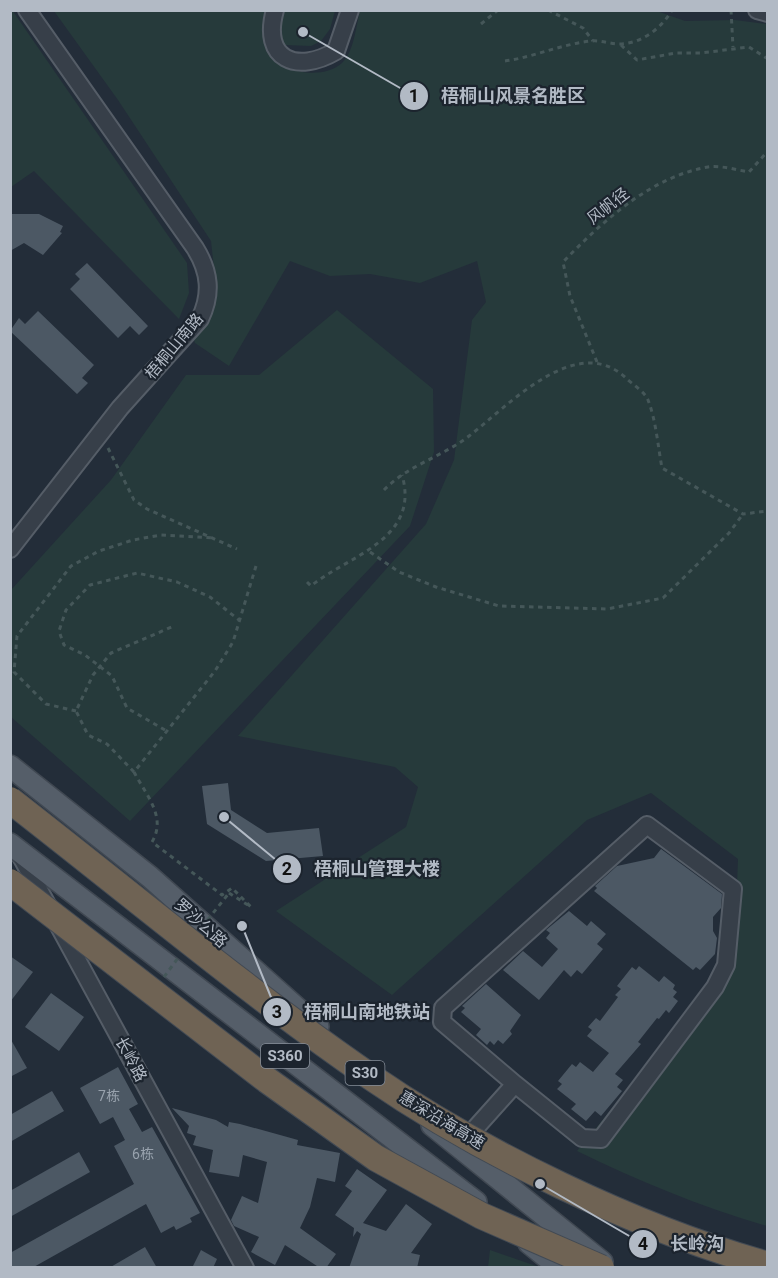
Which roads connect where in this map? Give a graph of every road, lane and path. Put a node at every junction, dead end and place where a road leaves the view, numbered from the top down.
1 (27, 10) edge
2 (275, 10) edge
3 (350, 10) edge
4 (498, 10) edge
5 (548, 10) edge
6 (672, 10) edge
7 (731, 10) edge
8 (757, 10) edge
9 (768, 13) edge
10 (481, 24) dead end
11 (593, 41) junction
12 (621, 45) junction
13 (733, 47) junction
14 (768, 59) edge
15 (505, 62) dead end
16 (768, 151) edge
17 (597, 362) junction
18 (100, 433) junction
19 (402, 475) junction
20 (384, 490) dead end
21 (768, 511) edge
22 (743, 514) junction
23 (214, 538) junction
24 (10, 549) edge
25 (237, 549) dead end
26 (370, 552) junction
27 (256, 566) dead end
28 (340, 568) junction
29 (313, 581) dead end
30 (307, 582) dead end
31 (240, 620) junction
32 (174, 626) dead end
33 (100, 666) junction
34 (76, 711) junction
35 (165, 730) junction
36 (10, 766) edge
37 (134, 772) junction
38 (10, 800) edge
39 (14, 846) edge
40 (10, 882) edge
41 (229, 893) dead end
42 (515, 1084) junction
43 (458, 1148) junction
44 (768, 1265) edge
45 (245, 1268) edge
46 (560, 1268) edge
47 (601, 1268) edge
48 (610, 1268) edge

1 - 18 street, 梧桐山南路
2 - 3 street
4 - 10 path
5 - 11 path
6 - 12 path
7 - 13 path
8 - 9 street
11 - 12 path
11 - 15 path
12 - 13 path
13 - 14 path
16 - 17 path, 风帆径
17 - 19 path
17 - 22 path
18 - 23 path
18 - 24 street, 梧桐山南路
19 - 20 path
19 - 26 path
21 - 22 path
22 - 26 path
23 - 25 path
23 - 34 path
26 - 28 path
27 - 31 path
28 - 29 path
28 - 30 path
31 - 33 path
31 - 35 path
32 - 33 path
33 - 34 path
33 - 35 path
34 - 37 path
35 - 37 path
36 - 43 main road, 罗沙公路 / S360
37 - 41 path
38 - 44 highway, 惠深沿海高速 / S30, bridge
39 - 45 street, 长岭路
39 - 46 main road, S360
40 - 47 highway, bridge
42 - 42 street
42 - 43 street
43 - 48 main road, 罗沙公路 / S360

